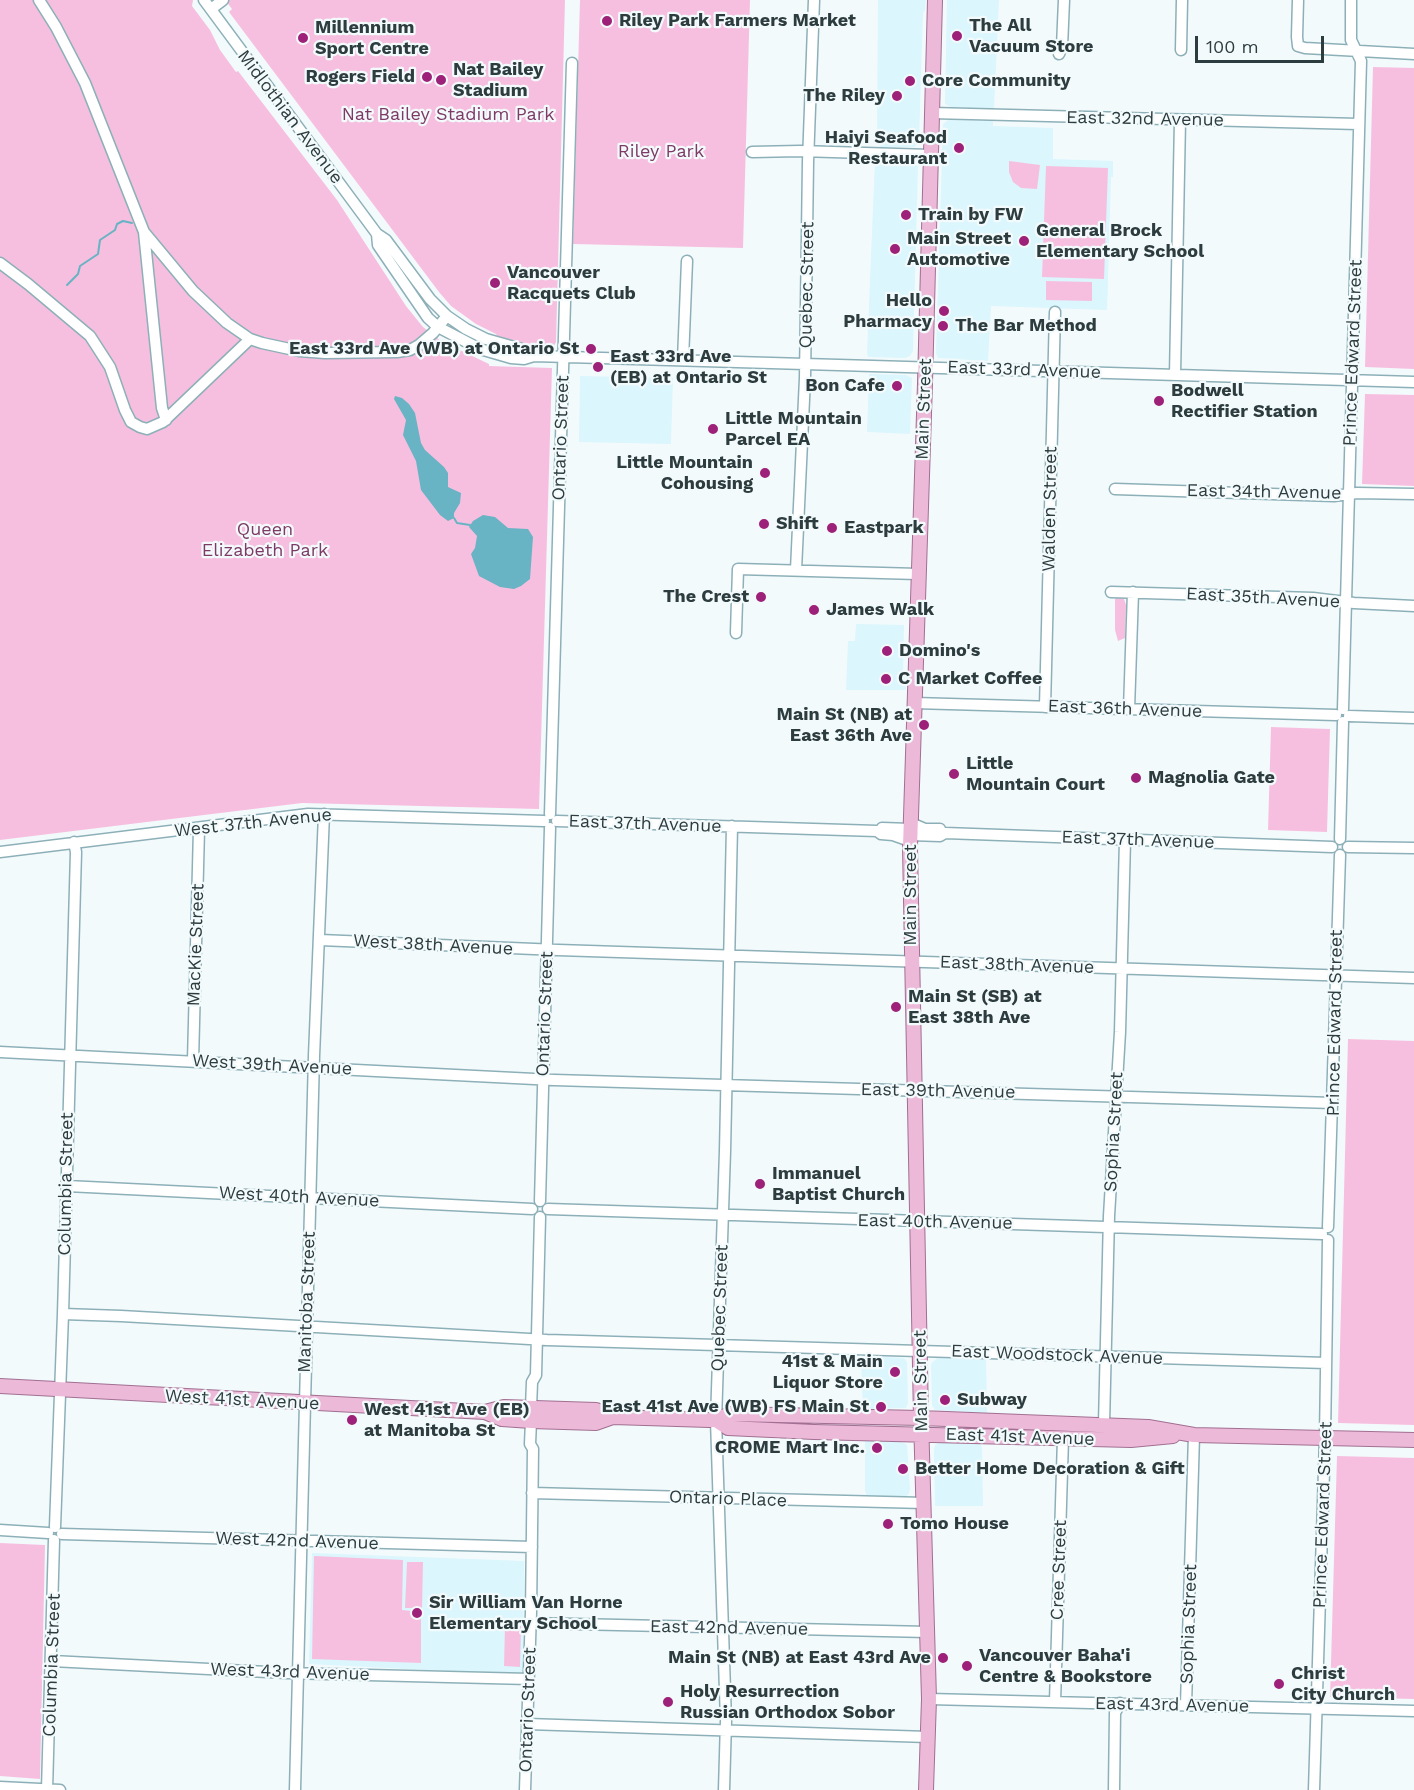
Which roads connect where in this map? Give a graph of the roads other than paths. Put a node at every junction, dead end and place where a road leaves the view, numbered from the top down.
1 (39, 0) edge
2 (223, 0) edge
3 (814, 0) edge
4 (935, 0) edge
5 (1064, 0) edge
6 (1182, 0) edge
7 (1298, 0) edge
8 (1351, 0) edge
9 (207, 4) edge
10 (1181, 50) dead end
11 (1355, 50) junction
12 (1059, 54) dead end
13 (1414, 54) edge
14 (572, 63) dead end
15 (932, 113) junction
16 (1180, 120) junction
17 (1358, 124) junction
18 (809, 151) junction
19 (752, 152) dead end
20 (930, 155) junction
21 (144, 232) junction
22 (377, 234) junction
23 (687, 261) dead end
24 (0, 263) edge
25 (1055, 312) dead end
26 (447, 316) junction
27 (438, 327) junction
28 (250, 339) junction
29 (534, 356) junction
30 (563, 356) junction
31 (683, 360) junction
32 (805, 364) junction
33 (926, 367) junction
34 (1053, 371) junction
35 (1175, 375) junction
36 (1352, 380) junction
37 (1414, 382) edge
38 (166, 420) junction
39 (1115, 489) dead end
40 (1348, 493) junction
41 (1414, 494) edge
42 (796, 570) junction
43 (918, 574) junction
44 (1111, 592) dead end
45 (1132, 592) junction
46 (1346, 602) junction
47 (1414, 606) edge
48 (736, 633) dead end
49 (914, 703) junction
50 (1044, 707) junction
51 (1130, 709) junction
52 (1343, 716) junction
53 (1414, 718) edge
54 (324, 814) junction
55 (550, 821) junction
56 (732, 826) junction
57 (199, 829) junction
58 (910, 832) junction
59 (1125, 840) junction
60 (74, 842) junction
61 (1337, 847) junction
62 (1414, 848) edge
63 (0, 852) edge
64 (320, 940) junction
65 (547, 950) junction
66 (729, 956) junction
67 (911, 962) junction
68 (1122, 968) junction
69 (1336, 975) junction
70 (1414, 978) edge
71 (0, 1052) edge
72 (69, 1054) junction
73 (193, 1061) junction
74 (313, 1067) junction
75 (544, 1080) junction
76 (726, 1086) junction
77 (914, 1090) junction
78 (1117, 1096) junction
79 (1333, 1103) junction
80 (67, 1186) junction
81 (310, 1198) junction
82 (540, 1209) junction
83 (723, 1214) junction
84 (918, 1222) junction
85 (1109, 1226) junction
86 (1326, 1234) junction
87 (63, 1314) junction
88 (306, 1326) junction
89 (537, 1339) junction
90 (718, 1344) junction
91 (920, 1351) junction
92 (1106, 1357) junction
93 (1326, 1363) junction
94 (0, 1386) edge
95 (59, 1390) junction
96 (304, 1403) junction
97 (535, 1415) junction
98 (921, 1418) junction
99 (716, 1420) junction
100 (1104, 1424) junction
101 (922, 1434) junction
102 (1188, 1434) junction
103 (1063, 1438) junction
104 (1325, 1438) junction
105 (1414, 1440) edge
106 (532, 1493) junction
107 (718, 1498) junction
108 (924, 1503) junction
109 (0, 1530) edge
110 (55, 1533) junction
111 (301, 1541) junction
112 (532, 1547) junction
113 (530, 1623) junction
114 (722, 1627) junction
115 (928, 1632) junction
116 (52, 1661) junction
117 (298, 1673) junction
118 (529, 1679) junction
119 (929, 1699) junction
120 (1055, 1702) junction
121 (1120, 1703) junction
122 (1186, 1705) junction
123 (1317, 1708) junction
124 (1414, 1710) edge
125 (527, 1724) junction
126 (726, 1730) junction
127 (928, 1737) junction
128 (0, 1787) edge
129 (47, 1790) edge
130 (60, 1790) edge
131 (295, 1790) edge
132 (525, 1790) edge
133 (724, 1790) edge
134 (926, 1790) edge
135 (1114, 1790) edge
136 (1314, 1790) edge

1 - 21 street
2 - 9 street
3 - 18 street, Quebec Street
4 - 15 main road, Main Street
5 - 12 street
6 - 10 street
7 - 11 street
8 - 11 street, Prince Edward Street
9 - 22 street, Midlothian Avenue
11 - 13 street
11 - 17 street, Prince Edward Street
14 - 30 street, Ontario Street
15 - 16 street, East 32nd Avenue
15 - 20 main road, Main Street
16 - 17 street, East 32nd Avenue
16 - 35 street
17 - 36 street, Prince Edward Street
18 - 19 street
18 - 20 street
18 - 32 street, Quebec Street
20 - 33 main road, Main Street
21 - 28 street
21 - 38 street
22 - 26 street, Midlothian Avenue
22 - 27 street, Midlothian Avenue
23 - 31 street
24 - 38 street
25 - 34 street, Walden Street
26 - 27 street
26 - 29 street, Midlothian Avenue
27 - 28 street
27 - 29 street, East 33rd Avenue
28 - 38 street
29 - 30 street, East 33rd Avenue
30 - 31 street, East 33rd Avenue
30 - 55 street, Ontario Street
31 - 32 street, East 33rd Avenue
32 - 33 street, East 33rd Avenue
32 - 42 street, Quebec Street
33 - 34 street, East 33rd Avenue
33 - 43 main road, Main Street
34 - 35 street, East 33rd Avenue
34 - 50 street, Walden Street
35 - 36 street, East 33rd Avenue
36 - 37 street, East 33rd Avenue
36 - 40 street, Prince Edward Street
39 - 40 street, East 34th Avenue
40 - 41 street, East 34th Avenue
40 - 46 street, Prince Edward Street
42 - 43 street
42 - 48 street
43 - 49 main road, Main Street
44 - 45 street, East 35th Avenue
45 - 46 street, East 35th Avenue
45 - 51 street
46 - 47 street, East 35th Avenue
46 - 52 street, Prince Edward Street
49 - 50 street, East 36th Avenue
49 - 58 main road, Main Street
50 - 51 street, East 36th Avenue
51 - 52 street, East 36th Avenue
52 - 53 street, East 36th Avenue
52 - 61 street, Prince Edward Street
54 - 55 street, West 37th Avenue
54 - 57 street, West 37th Avenue
54 - 64 street, Manitoba Street
55 - 56 street, East 37th Avenue
55 - 65 street, Ontario Street
56 - 58 street, East 37th Avenue
56 - 66 street, Quebec Street
57 - 60 street, West 37th Avenue
57 - 73 street, MacKie Street
58 - 59 street, East 37th Avenue
58 - 67 main road, Main Street
59 - 61 street, East 37th Avenue
59 - 68 street, Sophia Street
60 - 63 street, West 37th Avenue
60 - 72 street, Columbia Street
61 - 62 street
61 - 69 street, Prince Edward Street
64 - 65 street, West 38th Avenue
64 - 74 street, Manitoba Street
65 - 66 street, East 38th Avenue
65 - 75 street, Ontario Street
66 - 67 street, East 38th Avenue
66 - 76 street, Quebec Street
67 - 68 street, East 38th Avenue
67 - 77 main road, Main Street
68 - 69 street, East 38th Avenue
68 - 78 street, Sophia Street
69 - 70 street, East 38th Avenue
69 - 79 street, Prince Edward Street
71 - 72 street, West 39th Avenue
72 - 73 street, West 39th Avenue
72 - 80 street, Columbia Street
73 - 74 street, West 39th Avenue
74 - 75 street, West 39th Avenue
74 - 81 street, Manitoba Street
75 - 76 street, East 39th Avenue
75 - 82 street, Ontario Street
76 - 77 street, East 39th Avenue
76 - 83 street, Quebec Street
77 - 78 street, East 39th Avenue
77 - 84 main road, Main Street
78 - 79 street, East 39th Avenue
78 - 85 street, Sophia Street
79 - 86 street, Prince Edward Street
80 - 81 street, West 40th Avenue
80 - 87 street, Columbia Street
81 - 82 street, West 40th Avenue
81 - 88 street, Manitoba Street
82 - 83 street, East 40th Avenue
82 - 89 street, Ontario Street
83 - 84 street, East 40th Avenue
83 - 90 street, Quebec Street
84 - 85 street, East 40th Avenue
84 - 91 main road, Main Street
85 - 86 street, East 40th Avenue
85 - 92 street, Sophia Street
86 - 93 street, Prince Edward Street
87 - 88 street, East Woodstock Avenue
87 - 95 street, Columbia Street
88 - 89 street, East Woodstock Avenue
88 - 96 street, Manitoba Street
89 - 90 street, East Woodstock Avenue
89 - 97 street, Ontario Street
90 - 91 street, East Woodstock Avenue
90 - 99 street, Quebec Street
91 - 92 street, East Woodstock Avenue
91 - 98 main road, Main Street
92 - 93 street, East Woodstock Avenue
92 - 100 street, Sophia Street
93 - 104 street, Prince Edward Street
94 - 95 main road, West 41st Avenue
95 - 96 main road, West 41st Avenue
95 - 110 street, Columbia Street
96 - 97 main road, West 41st Avenue
96 - 111 street, Manitoba Street
97 - 99 main road, East 41st Avenue
97 - 106 street, Ontario Street
98 - 99 main road, East 41st Avenue
98 - 100 main road, East 41st Avenue
98 - 101 main road, Main Street
99 - 101 main road, East 41st Avenue
99 - 107 street, Quebec Street
100 - 102 main road, East 41st Avenue
101 - 103 main road, East 41st Avenue
101 - 108 main road, Main Street
102 - 103 main road, East 41st Avenue
102 - 104 main road, East 41st Avenue
102 - 122 street, Sophia Street
103 - 120 street, Cree Street
104 - 105 main road, East 41st Avenue
104 - 123 street, Prince Edward Street
106 - 107 street, Ontario Place
106 - 112 street, Ontario Street
107 - 108 street, Ontario Place
107 - 114 street, Quebec Street
108 - 115 main road, Main Street
109 - 110 street, West 42nd Avenue
110 - 111 street, West 42nd Avenue
110 - 116 street, Columbia Street
111 - 112 street, West 42nd Avenue
111 - 117 street, Manitoba Street
112 - 113 street, Ontario Street
113 - 114 street, East 42nd Avenue
113 - 118 street, Ontario Street
114 - 115 street, East 42nd Avenue
114 - 126 street, Quebec Street
115 - 119 main road, Main Street
116 - 117 street, West 43rd Avenue
116 - 129 street, Columbia Street
117 - 118 street, West 43rd Avenue
117 - 131 street, Manitoba Street
118 - 125 street, Ontario Street
119 - 120 street, East 43rd Avenue
119 - 127 main road, Main Street
120 - 121 street, East 43rd Avenue
121 - 122 street, East 43rd Avenue
121 - 135 street
122 - 123 street, East 43rd Avenue
123 - 124 street, East 43rd Avenue
123 - 136 street, Prince Edward Street
125 - 126 street
125 - 132 street, Ontario Street
126 - 127 street
126 - 133 street, Quebec Street
127 - 134 main road, Main Street
128 - 129 street
129 - 130 street

